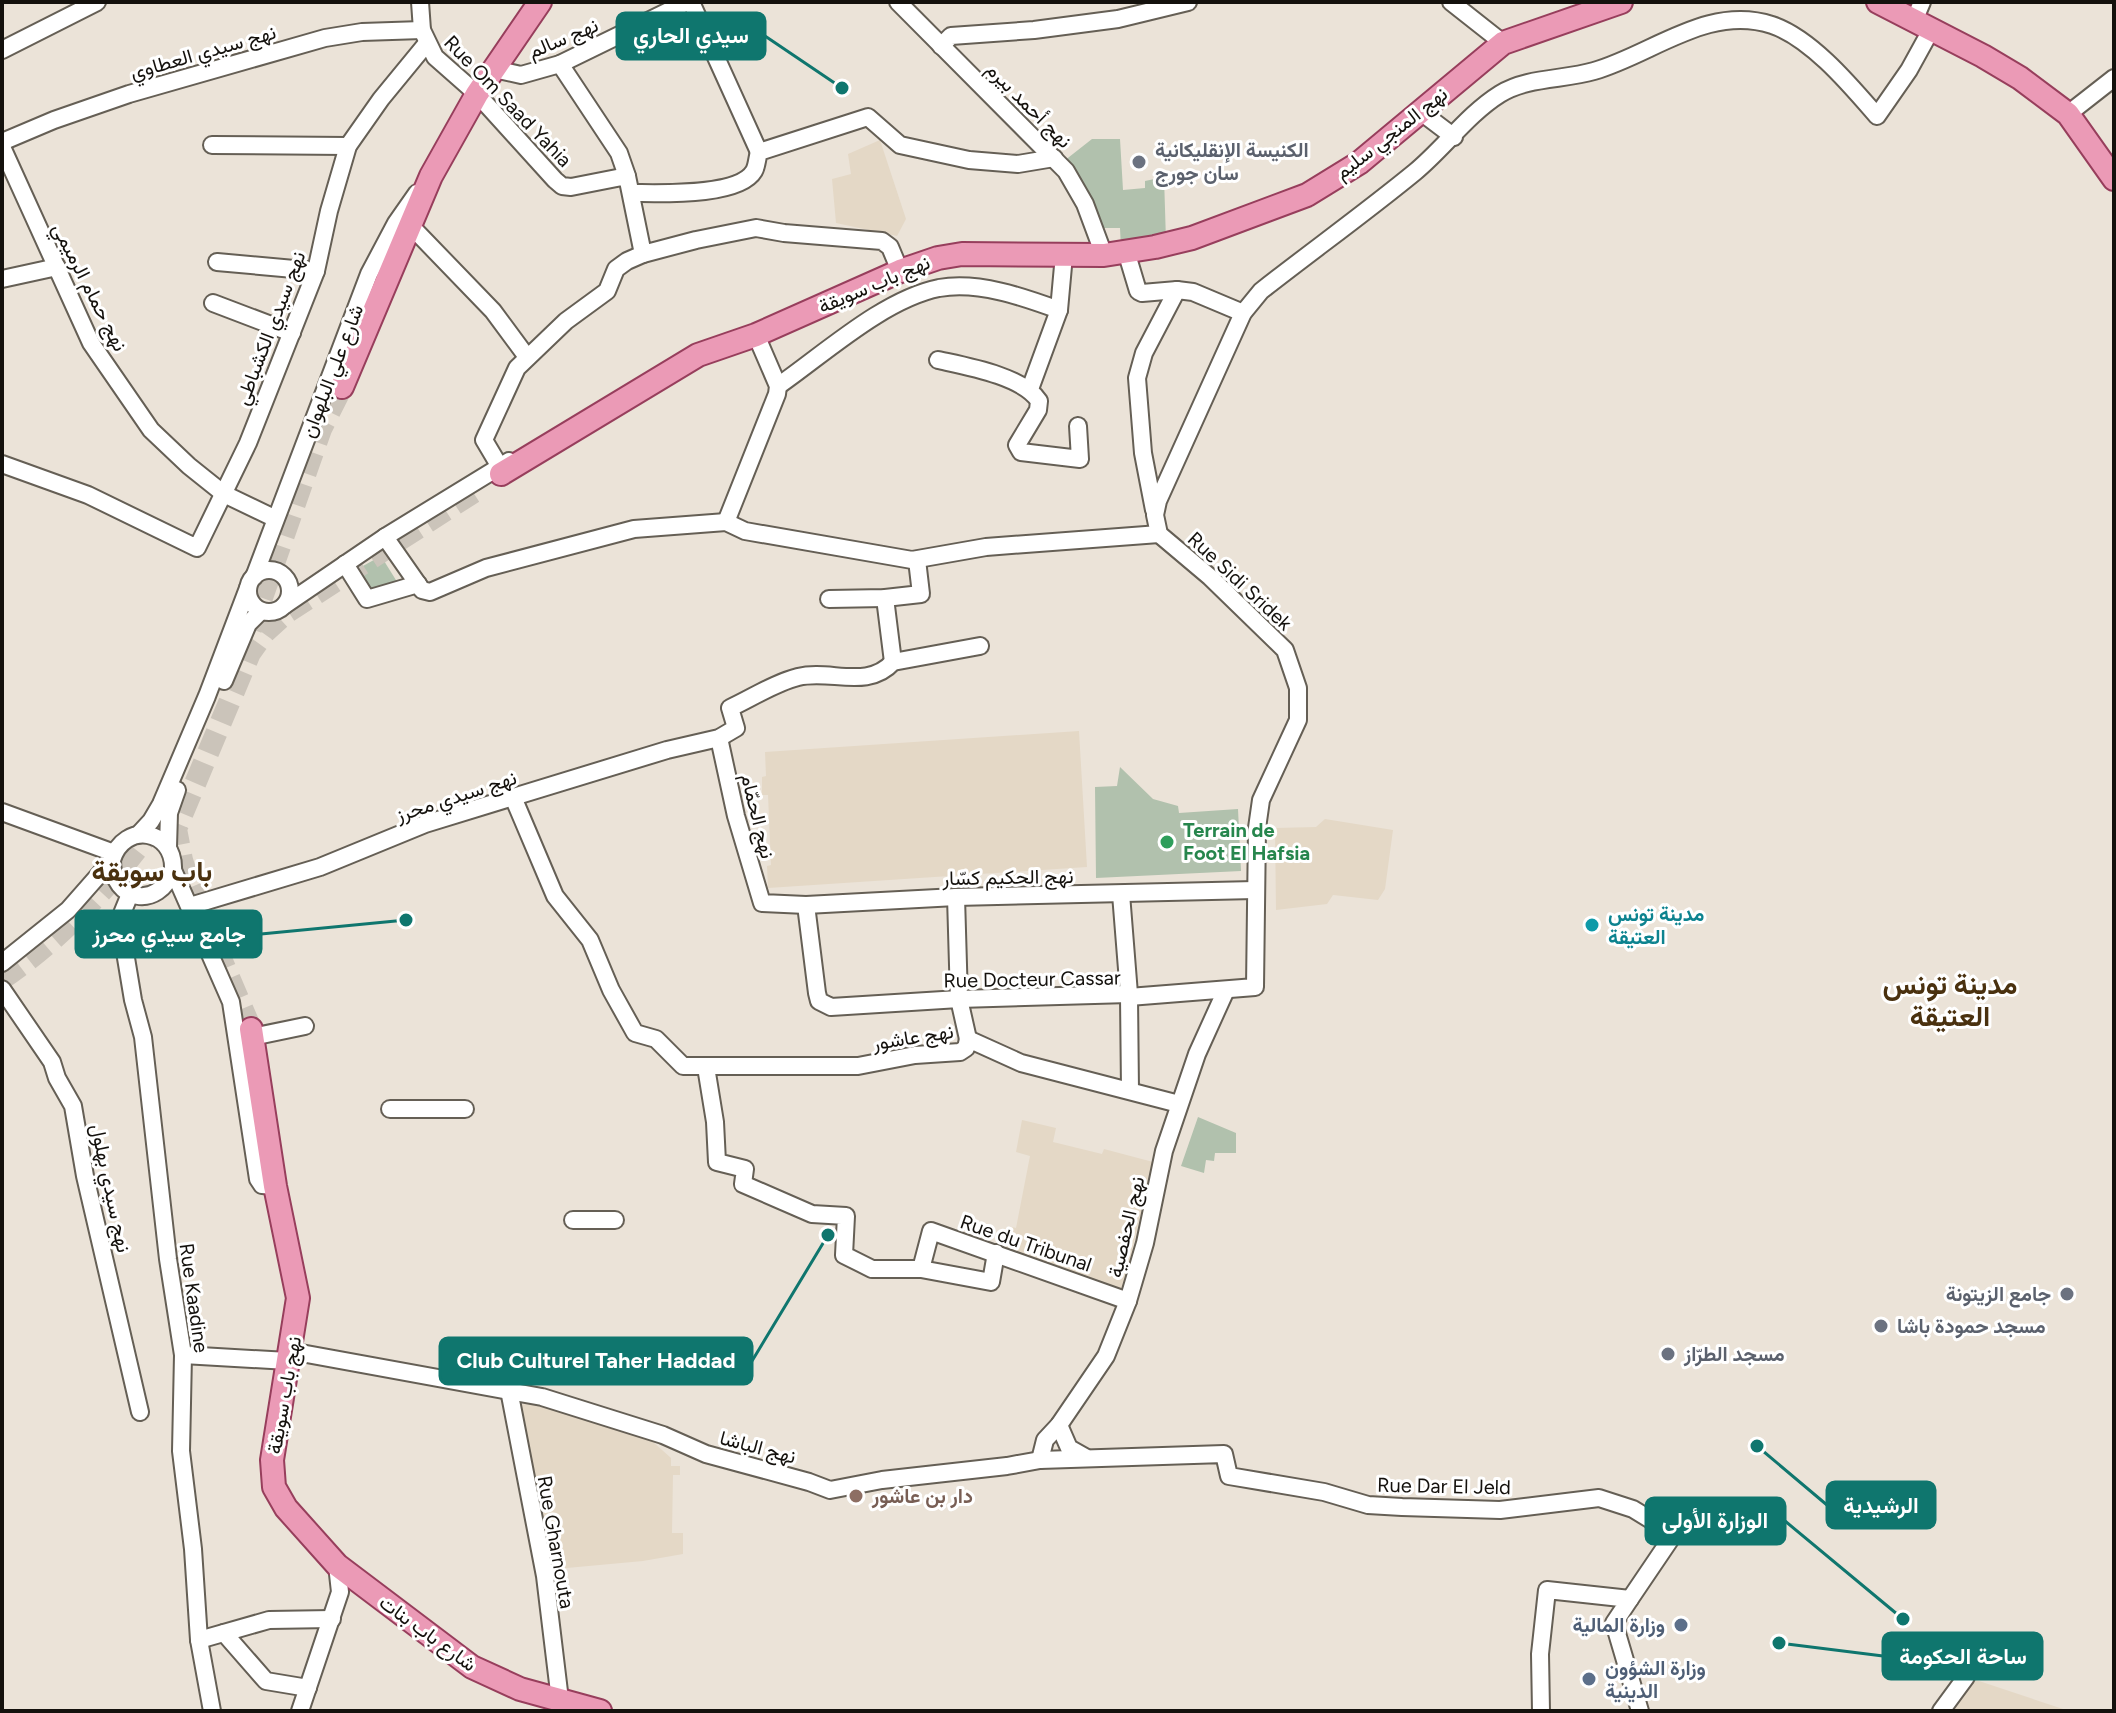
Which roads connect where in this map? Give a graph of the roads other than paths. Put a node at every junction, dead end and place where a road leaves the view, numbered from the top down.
1 (97, 2) edge
2 (420, 2) edge
3 (540, 2) edge
4 (689, 2) edge
5 (898, 2) edge
6 (1188, 2) edge
7 (1451, 2) edge
8 (1621, 2) edge
9 (1878, 2) edge
10 (1923, 17) edge
11 (424, 36) junction
12 (1503, 43) junction
13 (941, 46) junction
14 (2, 50) edge
15 (560, 64) junction
16 (494, 69) junction
17 (2114, 78) edge
18 (477, 94) junction
19 (1421, 112) junction
20 (2068, 114) junction
21 (1454, 137) junction
22 (2, 145) edge
23 (212, 145) dead end
24 (348, 146) junction
25 (759, 152) junction
26 (1054, 158) junction
27 (431, 176) junction
28 (2114, 179) edge
29 (629, 184) junction
30 (409, 224) junction
31 (1115, 253) junction
32 (643, 254) junction
33 (1064, 255) junction
34 (217, 262) dead end
35 (57, 267) junction
36 (316, 271) junction
37 (900, 271) junction
38 (2, 279) edge
39 (1177, 290) junction
40 (213, 303) dead end
41 (1059, 310) junction
42 (1243, 313) junction
43 (292, 333) junction
44 (756, 335) junction
45 (527, 357) junction
46 (938, 360) dead end
47 (778, 386) junction
48 (342, 387) tunnel mouth
49 (1030, 389) junction
50 (1078, 426) dead end
51 (2, 464) edge
52 (500, 470) junction
53 (224, 494) junction
54 (1155, 515) junction
55 (274, 518) junction
56 (726, 522) junction
57 (1159, 534) junction
58 (385, 537) junction
59 (917, 560) junction
60 (345, 564) junction
61 (251, 582) junction
62 (418, 584) junction
63 (885, 598) junction
64 (829, 599) dead end
65 (285, 605) junction
66 (261, 611) junction
67 (980, 646) dead end
68 (893, 662) junction
69 (719, 738) junction
70 (513, 797) junction
71 (2, 812) edge
72 (139, 834) junction
73 (168, 847) junction
74 (113, 856) junction
75 (173, 870) junction
76 (1255, 890) junction
77 (130, 894) junction
78 (1121, 894) junction
79 (956, 897) junction
80 (762, 903) joint
81 (806, 905) junction
82 (190, 906) junction
83 (2, 963) edge
84 (1255, 987) joint
85 (2, 989) edge
86 (1226, 990) junction
87 (1129, 996) junction
88 (959, 999) junction
89 (305, 1026) dead end
90 (251, 1033) joint
91 (968, 1039) junction
92 (706, 1067) junction
93 (1130, 1090) junction
94 (1179, 1104) junction
95 (390, 1109) dead end
96 (465, 1109) dead end
97 (275, 1186) junction
98 (573, 1220) dead end
99 (615, 1220) dead end
100 (996, 1253) junction
101 (921, 1269) junction
102 (1128, 1301) junction
103 (183, 1355) junction
104 (289, 1356) junction
105 (509, 1390) junction
106 (140, 1412) dead end
107 (1059, 1425) junction
108 (1224, 1454) joint
109 (1085, 1457) junction
110 (1040, 1460) junction
111 (344, 1571) junction
112 (1630, 1599) junction
113 (332, 1619) junction
114 (224, 1633) junction
115 (199, 1640) junction
116 (1966, 1677) dead end
117 (308, 1688) junction
118 (560, 1700) junction
119 (212, 1711) edge
120 (300, 1711) edge
121 (596, 1711) edge
122 (1541, 1711) edge
123 (1640, 1711) edge
124 (1941, 1711) edge

1 - 14 street
2 - 11 street, Rue Om Saad Yahia
3 - 16 main road, شارع علي البلهوان
4 - 15 street, نهج سالم
4 - 25 street
5 - 13 street, نهج أحمد بيرم
6 - 13 street
7 - 12 street
8 - 12 main road, نهج المنجي سليم
9 - 10 main road
10 - 20 main road
10 - 21 street
11 - 18 street, Rue Om Saad Yahia
11 - 22 street, نهج سيدي العطاوي
11 - 24 street, نهج سيدي الكشباطي
12 - 19 main road, نهج المنجي سليم
13 - 26 street, نهج أحمد بيرم
15 - 16 street, نهج سالم
15 - 29 street
16 - 18 main road, شارع علي البلهوان
17 - 20 street
18 - 27 main road, شارع علي البلهوان
18 - 29 street, Rue Om Saad Yahia
19 - 21 street
19 - 31 main road, نهج المنجي سليم
20 - 28 main road
21 - 42 street
22 - 35 street, نهج حمام الرميمي
23 - 24 street
24 - 36 street, نهج سيدي الكشباطي
25 - 26 street
25 - 29 street
26 - 31 street, نهج أحمد بيرم
27 - 30 main road, شارع علي البلهوان
27 - 55 street, شارع علي البلهوان
29 - 32 street
30 - 45 street
30 - 48 main road, شارع علي البلهوان
31 - 33 main road, نهج باب سويقة
31 - 39 street, نهج أحمد بيرم
32 - 37 street
32 - 45 street
33 - 37 main road, نهج باب سويقة
33 - 41 street
34 - 36 street
35 - 38 street
35 - 53 street, نهج حمام الرميمي
36 - 43 street, نهج سيدي الكشباطي
37 - 44 main road, نهج باب سويقة
39 - 42 street
39 - 54 street, Rue Sidi Sridek
40 - 43 street
41 - 47 street
41 - 49 street
42 - 54 street
43 - 53 street, نهج سيدي الكشباطي
44 - 47 street
44 - 52 main road, نهج باب سويقة
45 - 52 street
46 - 49 street
47 - 56 street
49 - 50 street
51 - 53 street, نهج سيدي الكشباطي
52 - 58 street, نهج باب سويقة
53 - 55 street, نهج حمام الرميمي
54 - 57 street, Rue Sidi Sridek
55 - 61 street, شارع علي البلهوان
56 - 59 street
56 - 62 street
57 - 59 street
57 - 76 street, Rue Sidi Sridek
58 - 60 street, نهج باب سويقة
58 - 62 street
59 - 63 street
60 - 62 street
60 - 65 street, نهج باب سويقة
61 - 65 street
61 - 66 street
61 - 72 street, شارع علي البلهوان
63 - 64 street
63 - 68 street
65 - 66 street
66 - 73 street
67 - 68 street
68 - 69 street, نهج سيدي محرز
69 - 70 street, نهج سيدي محرز
69 - 80 street, نهج الحمّام
70 - 82 street, نهج سيدي محرز
70 - 92 street, نهج عاشور
71 - 74 street
72 - 73 street
72 - 74 street
73 - 75 street
74 - 77 street
74 - 83 street
75 - 77 street
75 - 82 street, نهج باب سويقة
76 - 78 street, نهج الحكيم كسّار
76 - 84 street, Rue Sidi Sridek
77 - 103 street, Rue Kaadine
78 - 79 street, نهج الحكيم كسّار
78 - 87 street
79 - 81 street, نهج الحكيم كسّار
79 - 88 street
80 - 81 street, نهج الحكيم كسّار
81 - 88 street, Rue Docteur Cassar
82 - 97 street, نهج باب سويقة
84 - 86 street, Rue Docteur Cassar
85 - 106 street, نهج سيدي بهلول
86 - 87 street, Rue Docteur Cassar
86 - 94 street, نهج الحفصية
87 - 88 street, Rue Docteur Cassar
87 - 93 street
88 - 91 street
89 - 90 street
90 - 97 main road, نهج باب سويقة
91 - 92 street, نهج عاشور
91 - 93 street, نهج عاشور
92 - 101 street
93 - 94 street, نهج عاشور
94 - 102 street, نهج الحفصية
95 - 96 street
97 - 104 main road, نهج باب سويقة
98 - 99 street
100 - 101 street
100 - 101 street, Rue du Tribunal
100 - 102 street, Rue du Tribunal
102 - 107 street, نهج الحفصية
103 - 104 street, نهج الباشا
103 - 115 street, Rue Kaadine
104 - 105 street, نهج الباشا
104 - 111 main road, نهج باب سويقة
105 - 110 street, نهج الباشا
105 - 118 street, Rue Gharnouta
107 - 109 street
107 - 110 street, نهج الحفصية
108 - 109 street, نهج الباشا
108 - 112 street, Rue Dar El Jeld
109 - 110 street, نهج الباشا
111 - 113 street
111 - 118 main road, شارع باب بنات
112 - 122 street
112 - 123 street
113 - 114 street
113 - 117 street
114 - 115 street
114 - 117 street
115 - 119 street, Rue Kaadine
116 - 124 street
117 - 120 street
118 - 121 main road, شارع باب بنات

